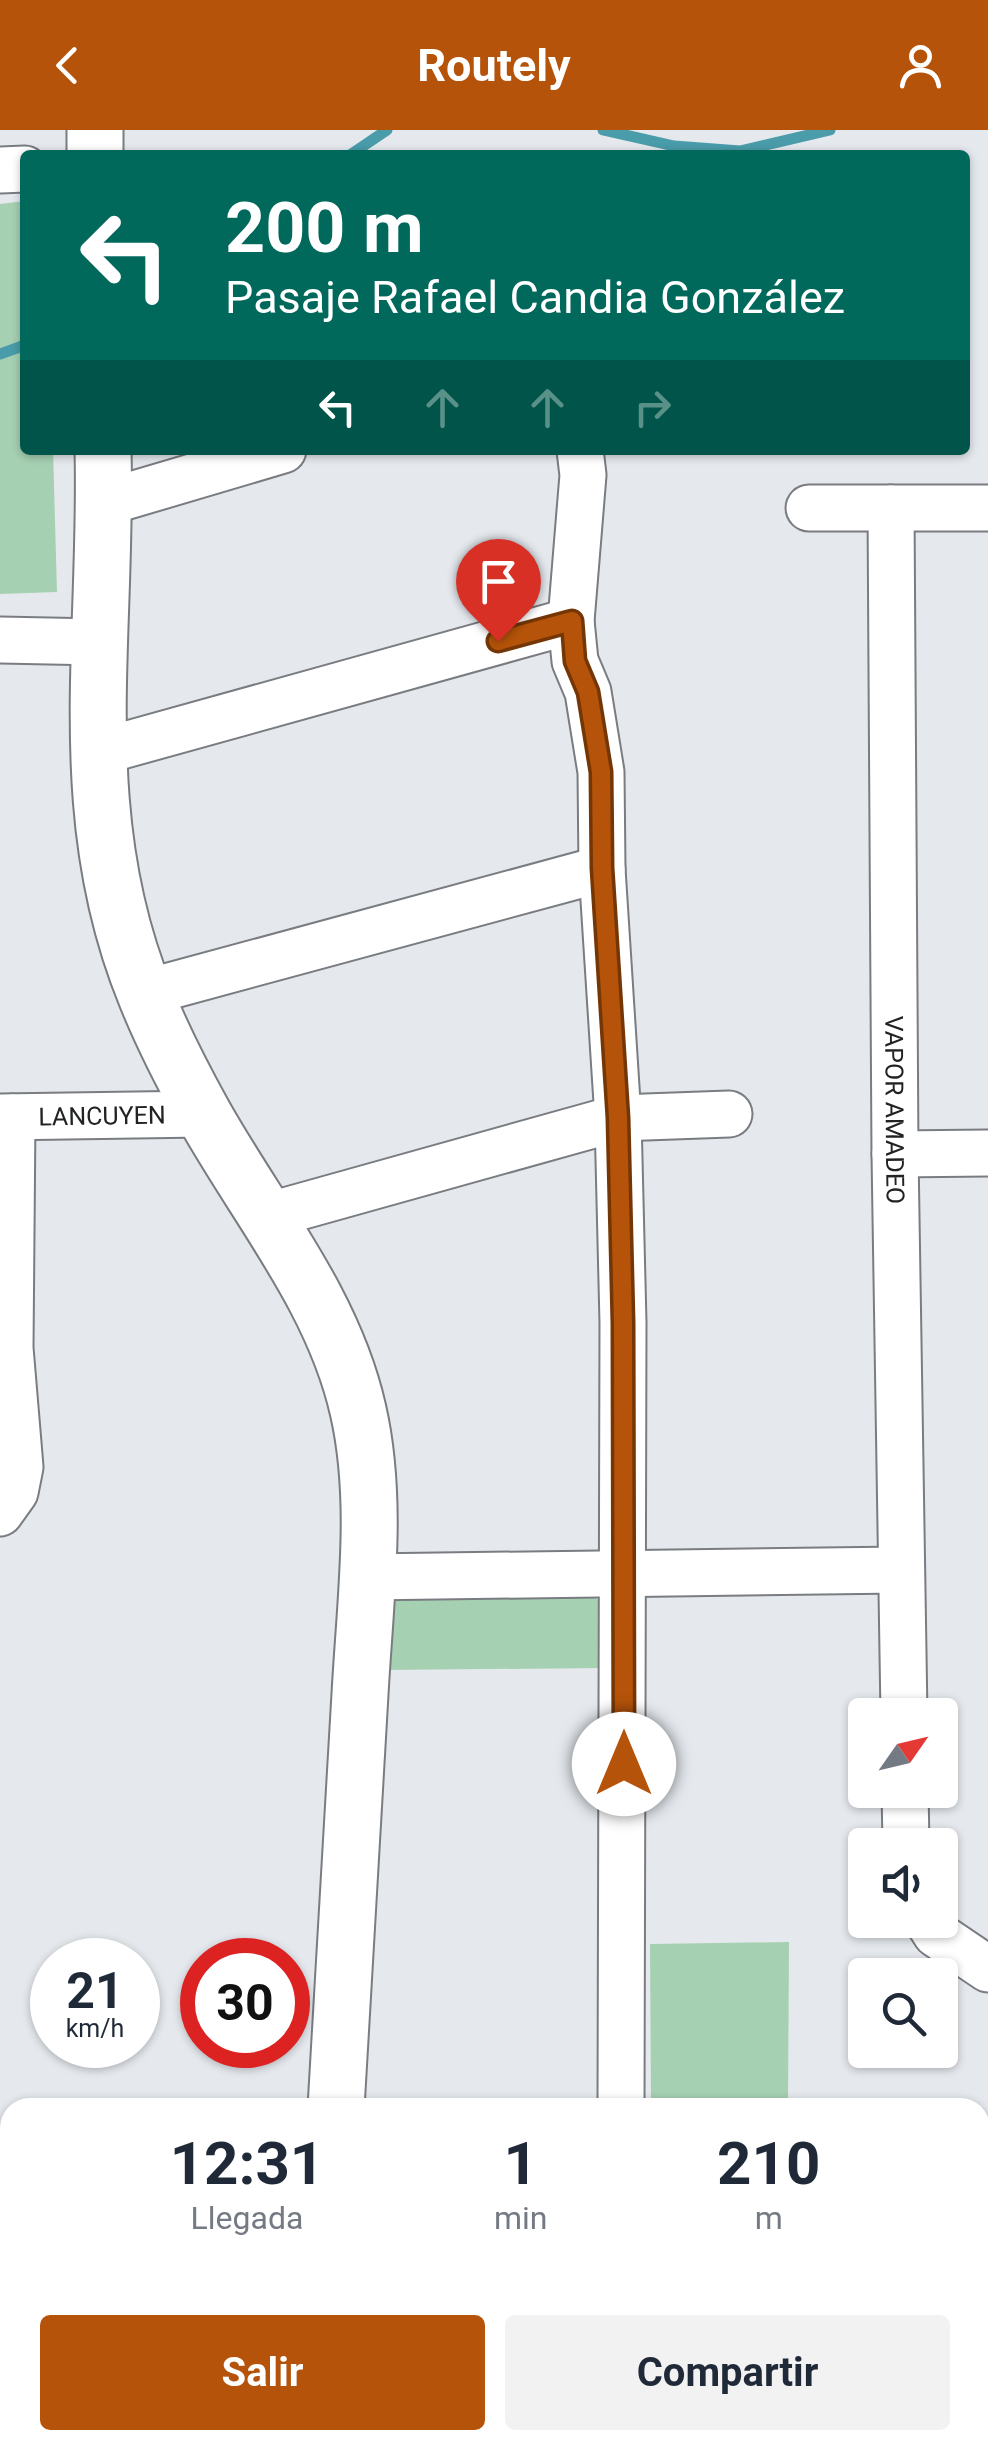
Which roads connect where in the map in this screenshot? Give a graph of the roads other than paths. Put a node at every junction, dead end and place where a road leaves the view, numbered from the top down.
1 (249, 455) edge
2 (581, 455) edge
3 (104, 476) edge
4 (809, 508) dead end
5 (891, 508) junction
6 (988, 508) edge
7 (572, 621) junction
8 (0, 640) edge
9 (99, 642) junction
10 (96, 753) junction
11 (602, 868) junction
12 (144, 993) junction
13 (204, 1114) junction
14 (729, 1114) dead end
15 (6, 1117) edge
16 (618, 1118) junction
17 (988, 1153) edge
18 (895, 1154) junction
19 (267, 1216) junction
20 (5, 1348) edge
21 (0, 1513) edge
22 (902, 1570) junction
23 (625, 1574) junction
24 (366, 1577) junction
25 (904, 1698) edge
26 (942, 1938) edge
27 (988, 1968) edge
28 (337, 2098) edge
29 (621, 2098) edge

1 - 3 street
2 - 7 street
3 - 9 street
4 - 5 street
5 - 6 street
5 - 18 street, VAPOR AMADEO
7 - 10 street
7 - 11 street
8 - 9 street
9 - 10 street
10 - 12 street
11 - 12 street
11 - 16 street
12 - 13 street
13 - 15 street, LANCUYEN
13 - 19 street
14 - 16 street
15 - 20 street
16 - 19 street
16 - 23 street
17 - 18 street
18 - 22 street, VAPOR AMADEO
19 - 24 street
20 - 21 street
22 - 23 street
22 - 25 street, VAPOR AMADEO
23 - 24 street
23 - 29 street
24 - 28 street
26 - 27 street

